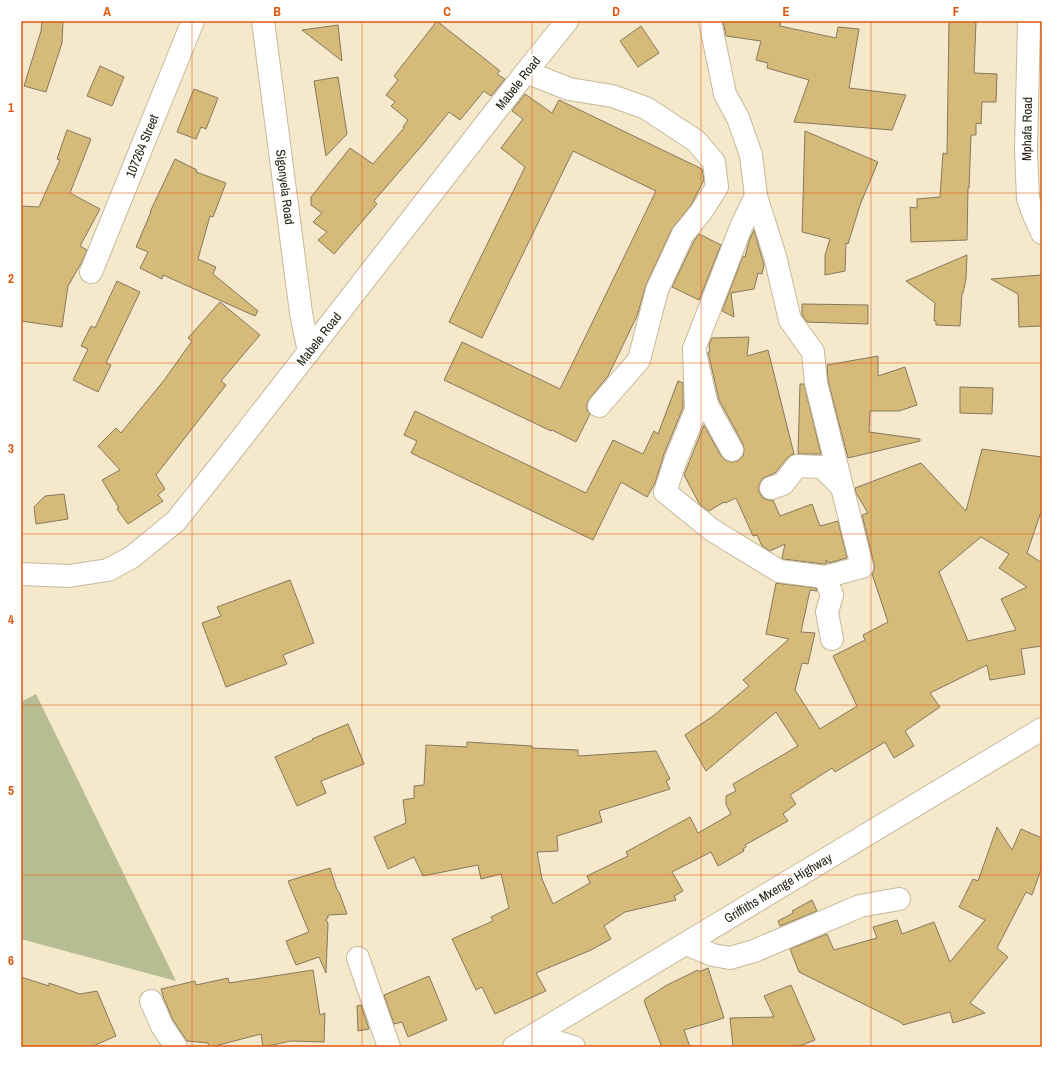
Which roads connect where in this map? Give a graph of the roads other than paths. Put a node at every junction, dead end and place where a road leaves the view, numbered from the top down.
1 (193, 21) edge
2 (263, 21) edge
3 (567, 21) edge
4 (710, 21) edge
5 (1029, 21) edge
6 (526, 72) junction
7 (756, 196) junction
8 (1042, 233) edge
9 (91, 272) dead end
10 (694, 349) junction
11 (309, 352) junction
12 (599, 406) dead end
13 (732, 450) dead end
14 (842, 487) junction
15 (771, 488) dead end
16 (21, 574) edge
17 (825, 577) junction
18 (832, 639) dead end
19 (1042, 729) edge
20 (899, 899) dead end
21 (686, 944) junction
22 (358, 958) dead end
23 (151, 1001) dead end
24 (534, 1035) junction
25 (176, 1047) edge
26 (389, 1047) edge
27 (514, 1047) edge
28 (574, 1047) edge

1 - 9 street, 107264 Street
2 - 11 street, Sigonyela Road
3 - 6 street, Mabele Road
4 - 7 street
5 - 8 street, Mphafa Road
6 - 11 street, Mabele Road
6 - 12 street
7 - 10 street
7 - 14 street
10 - 13 street
10 - 17 street
11 - 16 street, Mabele Road
14 - 15 street
14 - 17 street
17 - 18 street
19 - 21 street, Griffiths Mxenge Highway
20 - 21 street
21 - 24 street, Griffiths Mxenge Highway
22 - 26 street
23 - 25 street
24 - 27 street, Griffiths Mxenge Highway
24 - 28 street

